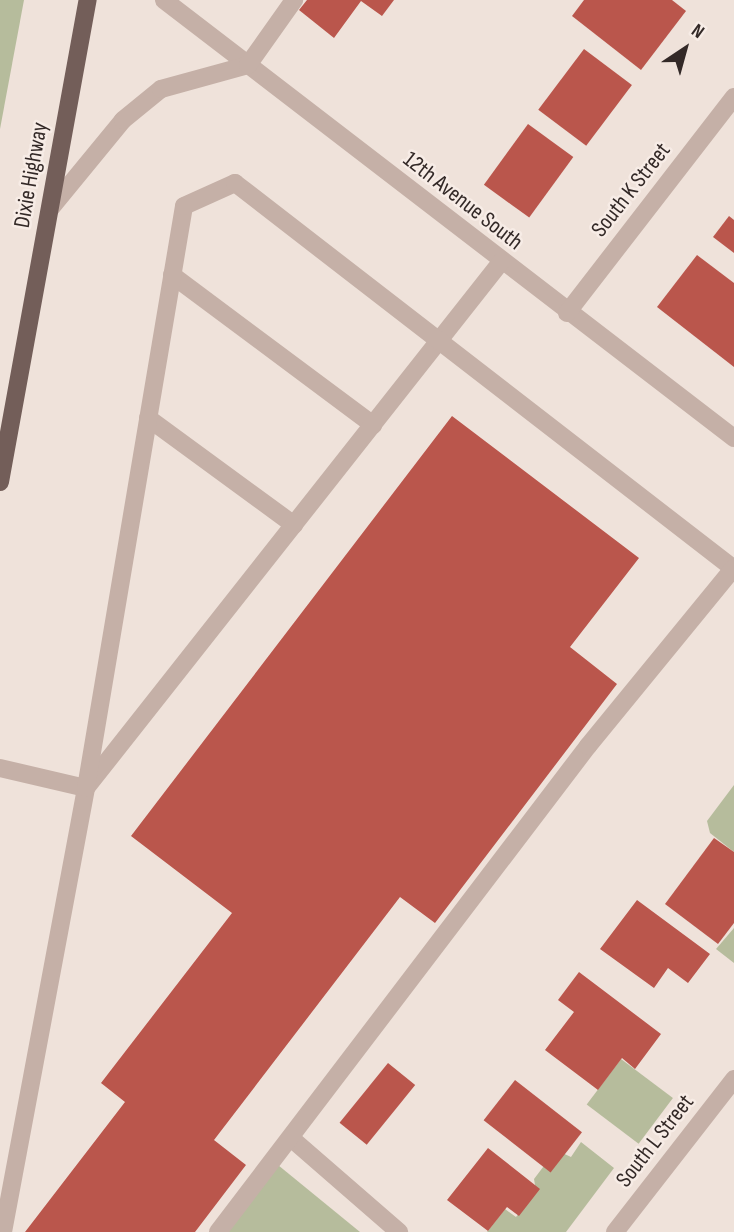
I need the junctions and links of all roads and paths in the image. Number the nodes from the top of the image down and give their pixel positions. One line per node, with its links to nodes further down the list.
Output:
1 (88, 0): 6 (main road, Dixie Highway)
2 (164, 0): 4 (street, 12th Avenue South)
3 (294, 0): 4 (street)
4 (248, 65): 6 (street); 7 (street, 12th Avenue South)
5 (734, 97): 9 (street, South K Street)
6 (50, 209): 14 (main road, Dixie Highway)
7 (502, 262): 9 (street, 12th Avenue South); 10 (street)
8 (172, 275): 10 (street); 11 (street); 12 (street)
9 (567, 313): 13 (street, 12th Avenue South)
10 (439, 341): 12 (street); 16 (street)
11 (148, 418): 15 (street); 18 (street)
12 (373, 425): 15 (street)
13 (734, 438)
14 (0, 482)
15 (294, 525): 18 (street)
16 (734, 569): 20 (street)
17 (0, 768): 18 (street)
18 (86, 788): 21 (street)
19 (734, 1079): 24 (street, South L Street)
20 (292, 1139): 22 (street); 23 (street)
21 (3, 1232)
22 (218, 1232)
23 (399, 1232)
24 (615, 1232)

